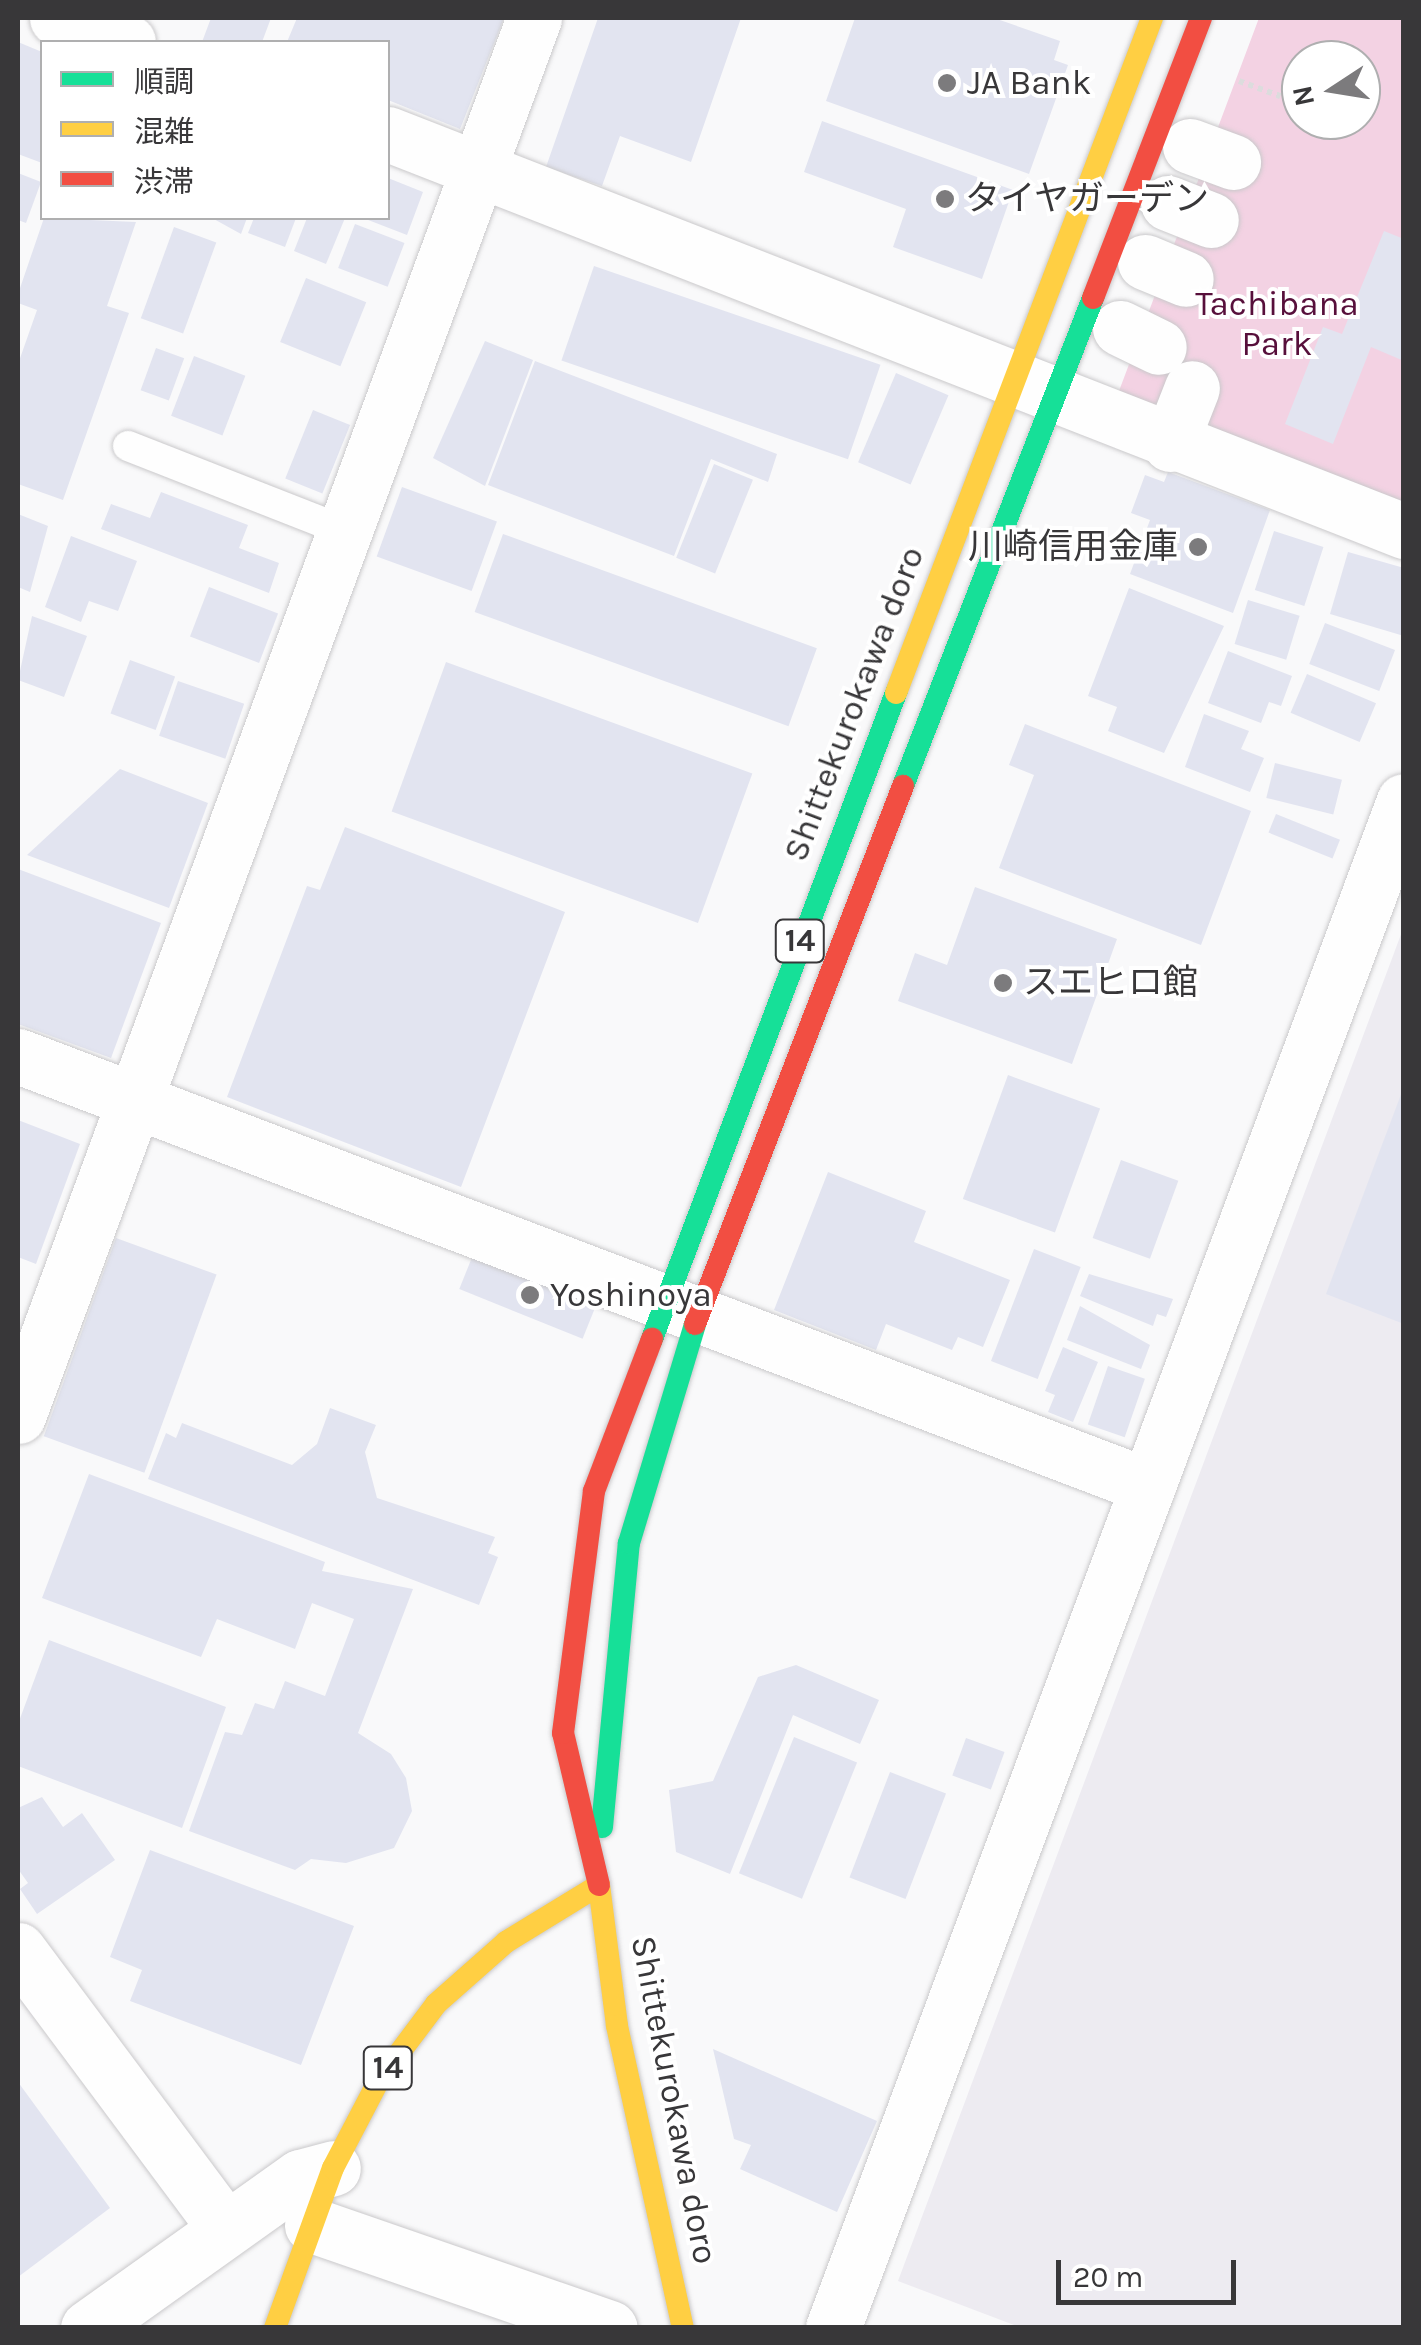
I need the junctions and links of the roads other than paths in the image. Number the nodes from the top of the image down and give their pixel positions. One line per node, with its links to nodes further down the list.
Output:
1 (57, 18): 5 (street)
2 (534, 18): 7 (street)
3 (1152, 18): 9 (main road, Shittekurokawa doro / 14)
4 (1201, 18): 9 (main road, Shittekurokawa doro / 14)
5 (122, 40)
6 (390, 135): 7 (street)
7 (478, 166): 9 (street); 12 (street)
8 (1157, 354): 10 (street)
9 (1036, 393): 10 (street); 17 (main road, Shittekurokawa doro / 14); 17 (main road, Shittekurokawa doro / 14)
10 (1170, 444): 13 (street)
11 (128, 446): 12 (lane)
12 (345, 531): 16 (street)
13 (1404, 531)
14 (1404, 801): 19 (street)
15 (18, 1056): 16 (street)
16 (138, 1101): 17 (street); 18 (street)
17 (679, 1310): 19 (street); 20 (main road, Shittekurokawa doro / 14); 20 (main road, Shittekurokawa doro / 14)
18 (18, 1416)
19 (1148, 1486): 29 (street)
20 (599, 1885): 22 (main road, 14); 28 (main road, Shittekurokawa doro)
21 (18, 1950): 24 (street)
22 (334, 2168): 23 (main road, 14); 24 (street)
23 (312, 2225): 26 (main road, 14); 27 (street)
24 (225, 2228): 25 (street)
25 (88, 2328)
26 (275, 2328)
27 (610, 2328)
28 (683, 2328)
29 (833, 2328)

